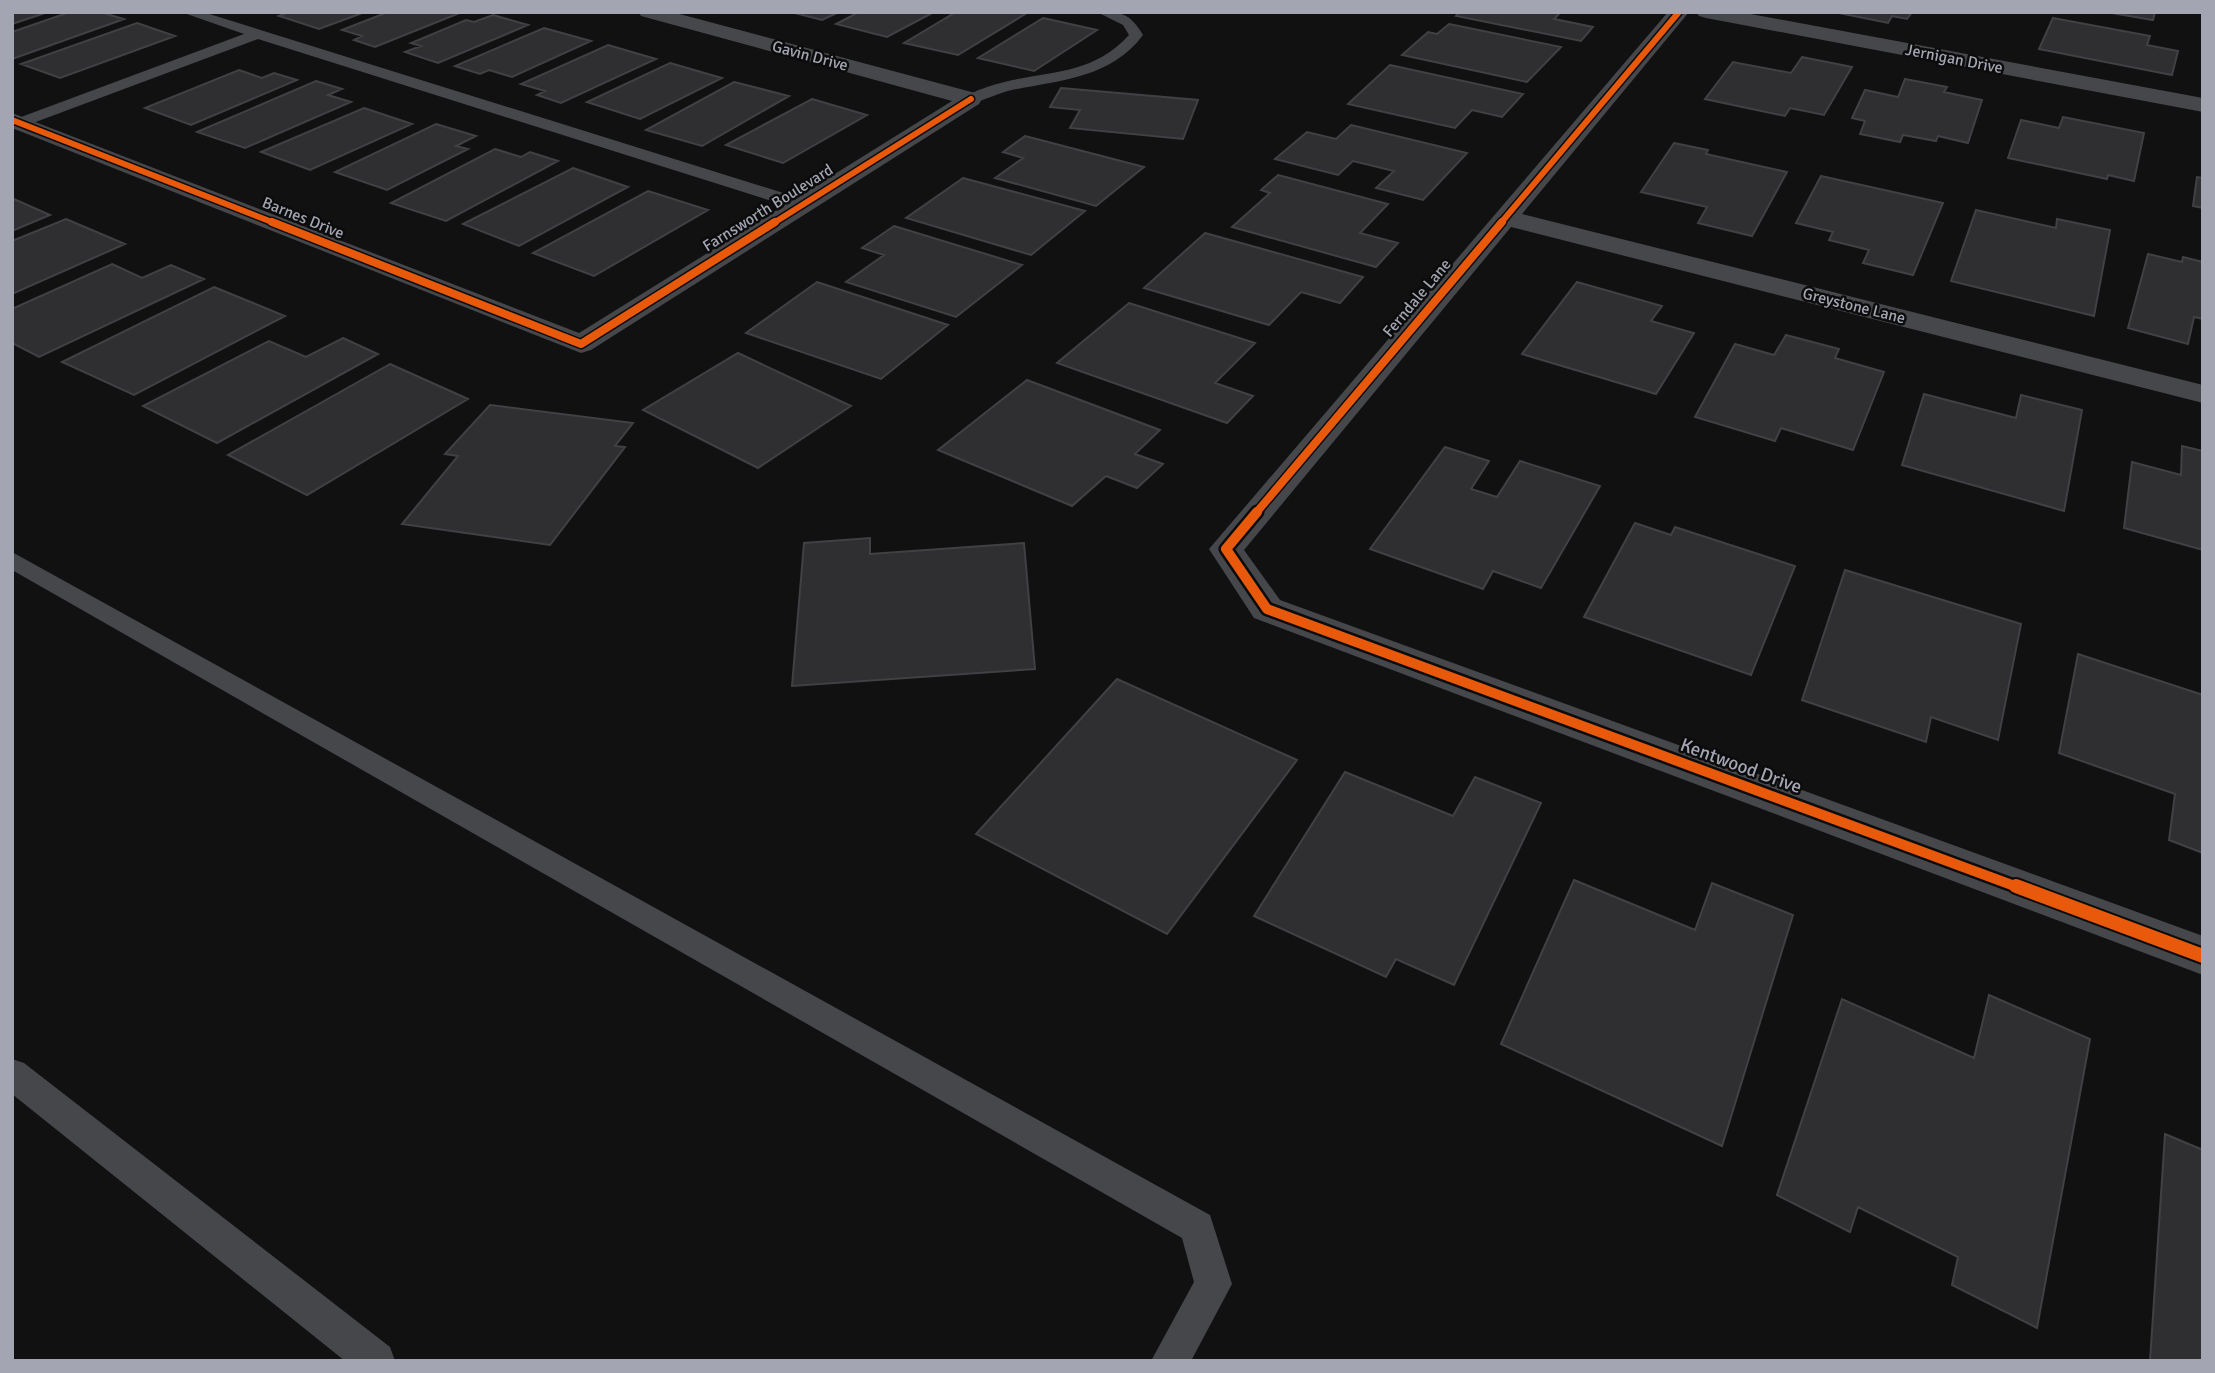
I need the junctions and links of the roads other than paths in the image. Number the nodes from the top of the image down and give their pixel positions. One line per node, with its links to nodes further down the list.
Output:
1 (188, 12): 6 (lane)
2 (648, 12): 7 (street, Gavin Drive)
3 (1104, 12): 7 (lane)
4 (1679, 12): 11 (street, Ferndale Lane)
5 (1706, 12): 8 (street, Jernigan Drive)
6 (258, 34): 9 (lane); 10 (lane)
7 (971, 99): 10 (street, Farnsworth Boulevard)
8 (2203, 105)
9 (16, 122): 12 (street, Barnes Drive)
10 (803, 205): 12 (street, Farnsworth Boulevard)
11 (1505, 218): 13 (street, Greystone Lane); 15 (street, Ferndale Lane)
12 (581, 344)
13 (2203, 394)
14 (12, 560): 19 (lane)
15 (1267, 609): 16 (street, Kentwood Drive)
16 (2203, 956)
17 (12, 1074): 18 (lane)
18 (376, 1361)
19 (1170, 1361)

